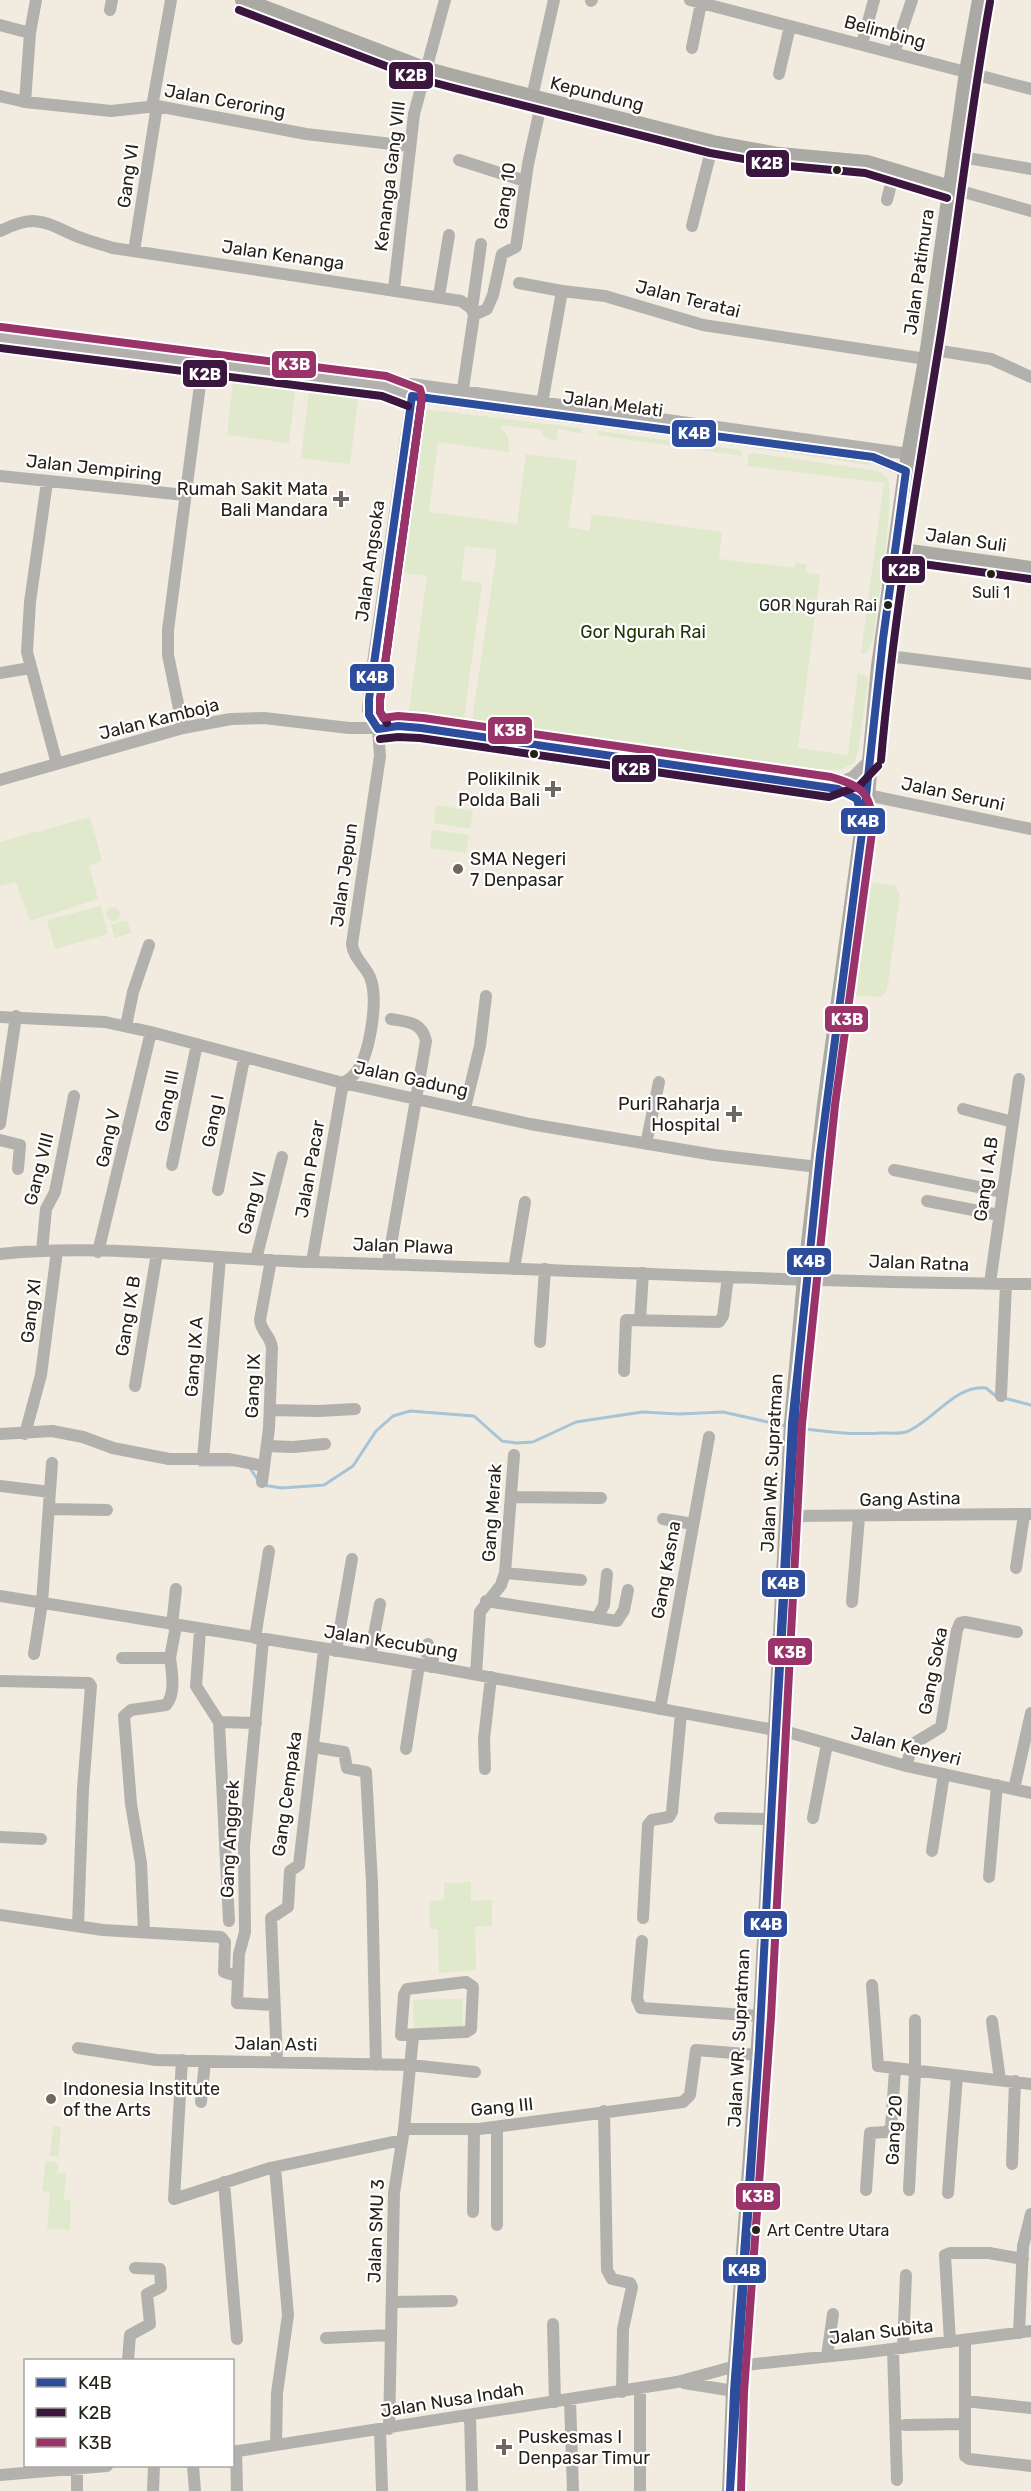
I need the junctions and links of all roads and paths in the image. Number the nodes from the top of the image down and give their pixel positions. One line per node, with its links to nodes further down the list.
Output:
1 (36, 0): 14 (street)
2 (171, 0): 25 (street, Gang VI)
3 (243, 0): 10 (main road, Kepundung)
4 (445, 0): 18 (street, Kenanga Gang VIII)
5 (554, 0): 23 (street, Gang 10)
6 (874, 0): 15 (street)
7 (912, 0): 17 (street)
8 (980, 0): 19 (main road, Jalan Patimura)
9 (696, 1): 11 (street, Belimbing); 16 (street)
10 (270, 5): 18 (main road, Kepundung)
11 (740, 6): 13 (street, Belimbing)
12 (0, 25): 14 (street)
13 (790, 26): 15 (street, Belimbing); 20 (street)
14 (30, 33): 24 (street)
15 (862, 44): 17 (street, Belimbing)
16 (692, 48)
17 (894, 53): 19 (street, Belimbing)
18 (424, 69): 23 (main road, Kepundung); 27 (street, Kenanga Gang VIII)
19 (967, 72): 21 (street, Belimbing); 28 (main road, Jalan Patimura)
20 (779, 74)
21 (1031, 89)
22 (0, 96): 24 (street, Jalan Ceroring)
23 (537, 99): 26 (main road, Kepundung); 32 (street, Gang 10)
24 (25, 102): 25 (street, Jalan Ceroring)
25 (154, 107): 27 (street, Jalan Ceroring); 40 (street, Gang VI)
26 (713, 143): 31 (main road, Kepundung); 36 (street)
27 (409, 146): 42 (street, Kenanga Gang VIII)
28 (956, 156): 30 (street); 33 (main road, Jalan Patimura)
29 (459, 159): 32 (street)
30 (1031, 169)
31 (894, 172): 33 (main road, Kepundung); 34 (street)
32 (525, 181): 45 (street, Gang 10)
33 (950, 188): 35 (street); 47 (main road, Jalan Patimura)
34 (886, 200)
35 (1031, 211)
36 (692, 226)
37 (0, 231): 40 (street, Jalan Kenanga)
38 (449, 235): 44 (street)
39 (482, 244): 45 (street)
40 (134, 251): 42 (street, Jalan Kenanga)
41 (519, 283): 43 (street, Jalan Teratai)
42 (394, 289): 44 (street, Jalan Kenanga)
43 (562, 291): 47 (street, Jalan Teratai); 53 (street)
44 (439, 296): 45 (street, Jalan Kenanga)
45 (473, 312): 52 (street)
46 (0, 337): 48 (street, Jalan Melati)
47 (927, 354): 49 (street, Jalan Teratai); 54 (main road, Jalan Patimura)
48 (203, 362): 50 (street, Jalan Melati); 57 (street)
49 (1031, 377)
50 (385, 386): 51 (street, Jalan Melati); 52 (street, Jalan Melati)
51 (412, 396): 52 (street, Jalan Melati); 65 (street, Jalan Angsoka)
52 (462, 397): 53 (street, Jalan Melati)
53 (542, 407): 54 (street, Jalan Melati)
54 (907, 462): 58 (main road, Jalan Patimura)
55 (0, 476): 56 (street, Jalan Jempiring)
56 (47, 482): 57 (street, Jalan Jempiring); 61 (street)
57 (185, 495): 64 (street)
58 (895, 550): 59 (main road, Jalan Suli); 60 (main road, Jalan WR. Supratman)
59 (1031, 568)
60 (881, 655): 63 (street); 66 (main road, Jalan WR. Supratman)
61 (30, 668): 62 (street); 67 (street)
62 (0, 673)
63 (1031, 674)
64 (183, 728): 65 (street, Jalan Kamboja); 67 (street, Jalan Kamboja)
65 (378, 729): 69 (street, Jalan Kamboja); 84 (street, Jalan Jepun)
66 (871, 759): 69 (street); 70 (main road, Jalan WR. Supratman)
67 (57, 764): 68 (street, Jalan Kamboja)
68 (0, 780)
69 (829, 787): 71 (street, Jalan Kamboja)
70 (867, 795): 71 (main road, Jalan WR. Supratman); 72 (street, Jalan Seruni)
71 (863, 824): 95 (main road, Jalan WR. Supratman)
72 (1031, 829)
73 (149, 945): 78 (street)
74 (486, 996): 87 (street)
75 (16, 1016): 76 (street, Jalan Gadung); 78 (street, Jalan Gadung); 90 (street)
76 (0, 1017)
77 (391, 1019): 86 (street)
78 (126, 1026): 79 (street, Jalan Gadung)
79 (151, 1032): 80 (street, Jalan Gadung); 105 (street, Gang V)
80 (197, 1044): 81 (street, Jalan Gadung); 94 (street, Gang III)
81 (244, 1059): 84 (street, Jalan Gadung); 98 (street, Gang I)
82 (1020, 1079): 89 (street, Gang I A,B)
83 (659, 1082): 92 (street)
84 (343, 1083): 86 (street, Jalan Gadung); 111 (street, Jalan Pacar)
85 (74, 1096): 103 (street, Gang VIII)
86 (417, 1097): 87 (street, Jalan Gadung); 112 (street)
87 (465, 1108): 92 (street, Jalan Gadung)
88 (963, 1108): 89 (street)
89 (1013, 1122): 99 (street, Gang I A,B)
90 (0, 1124)
91 (0, 1140): 96 (street)
92 (646, 1144): 95 (street, Jalan Gadung)
93 (282, 1157): 109 (street, Gang VI)
94 (172, 1165)
95 (818, 1167): 117 (main road, Jalan WR. Supratman)
96 (18, 1169)
97 (894, 1170): 99 (street)
98 (218, 1190)
99 (1003, 1192): 102 (street, Gang I A,B)
100 (927, 1201): 102 (street)
101 (525, 1202): 113 (street)
102 (999, 1215): 118 (street, Gang I A,B)
103 (42, 1251): 104 (street, Jalan Plawa); 107 (street, Jalan Plawa)
104 (57, 1251): 105 (street, Jalan Plawa); 129 (street, Gang XI)
105 (98, 1252): 106 (street, Jalan Plawa)
106 (157, 1253): 108 (street, Jalan Plawa); 124 (street, Gang IX B)
107 (0, 1254)
108 (220, 1257): 109 (street, Jalan Plawa); 134 (street, Gang IX A)
109 (256, 1258): 110 (street, Jalan Plawa)
110 (271, 1260): 111 (street, Jalan Plawa); 127 (street, Gang IX)
111 (312, 1262): 112 (street, Jalan Plawa)
112 (387, 1262): 113 (street, Jalan Plawa)
113 (514, 1269): 114 (street, Jalan Plawa)
114 (545, 1269): 115 (street, Jalan Plawa); 122 (street)
115 (643, 1273): 116 (street, Jalan Plawa); 121 (street)
116 (728, 1277): 117 (street, Jalan Plawa); 121 (street)
117 (805, 1278): 118 (street, Jalan Ratna); 145 (main road, Jalan WR. Supratman)
118 (990, 1283): 119 (street, Jalan Ratna)
119 (1006, 1284): 120 (street, Jalan Ratna); 125 (street)
120 (1031, 1284)
121 (640, 1320): 123 (street)
122 (540, 1342)
123 (624, 1371)
124 (135, 1386)
125 (1001, 1396)
126 (355, 1408): 127 (street)
127 (270, 1410): 132 (street, Gang IX)
128 (0, 1434): 129 (street)
129 (25, 1434): 134 (street)
130 (709, 1437): 148 (street, Gang Kasna)
131 (325, 1444): 132 (street)
132 (267, 1446): 136 (street, Gang IX)
133 (514, 1455): 140 (street, Gang Merak)
134 (203, 1460): 136 (street)
135 (52, 1464): 139 (street)
136 (264, 1466): 137 (street, Gang IX)
137 (262, 1482)
138 (0, 1486): 139 (street)
139 (50, 1492): 142 (street)
140 (511, 1497): 141 (street); 152 (street, Gang Merak)
141 (601, 1498)
142 (49, 1509): 143 (street); 160 (street)
143 (106, 1510)
144 (1028, 1515): 146 (street, Gang Astina); 151 (street)
145 (789, 1516): 146 (street, Gang Astina); 182 (main road, Jalan WR. Supratman)
146 (859, 1517): 159 (street)
147 (663, 1520): 148 (street)
148 (693, 1524): 177 (street, Gang Kasna)
149 (269, 1551): 166 (street, Gang Anggrek)
150 (352, 1559): 168 (street, Gang Cempaka)
151 (1016, 1569)
152 (505, 1573): 154 (street); 158 (street, Gang Merak)
153 (607, 1574): 162 (street)
154 (581, 1580)
155 (176, 1589): 163 (street)
156 (628, 1590): 162 (street)
157 (0, 1596): 160 (street, Jalan Kecubung)
158 (486, 1601): 162 (street); 174 (street, Gang Merak)
159 (852, 1602)
160 (42, 1603): 163 (street, Jalan Kecubung); 169 (street)
161 (380, 1604): 170 (street)
162 (597, 1617)
163 (174, 1625): 164 (street, Jalan Kecubung); 172 (street)
164 (200, 1631): 166 (street, Jalan Kecubung); 180 (street)
165 (1017, 1632): 186 (street, Gang Soka)
166 (259, 1639): 168 (street, Jalan Kecubung); 181 (street, Gang Anggrek)
167 (428, 1644): 173 (street)
168 (330, 1650): 170 (street, Jalan Kecubung); 184 (street, Gang Cempaka)
169 (34, 1654)
170 (370, 1656): 173 (street, Jalan Kecubung)
171 (122, 1658): 172 (street)
172 (170, 1658): 203 (street)
173 (425, 1666): 174 (street, Jalan Kecubung); 185 (street)
174 (476, 1674): 175 (street, Jalan Kecubung)
175 (491, 1677): 177 (street, Jalan Kecubung); 187 (street)
176 (0, 1681): 202 (street)
177 (660, 1709): 178 (street, Jalan Kecubung)
178 (681, 1713): 182 (street, Jalan Kecubung); 200 (street)
179 (1031, 1713): 190 (street)
180 (219, 1722): 181 (street); 201 (street)
181 (256, 1723): 205 (street, Gang Anggrek)
182 (774, 1731): 183 (street, Jalan Kenyeri); 194 (main road, Jalan WR. Supratman)
183 (827, 1744): 186 (street, Jalan Kenyeri); 193 (street)
184 (314, 1747): 207 (street, Gang Cempaka); 217 (street)
185 (406, 1749)
186 (906, 1766): 188 (street, Jalan Kenyeri)
187 (485, 1769)
188 (944, 1774): 189 (street, Jalan Kenyeri); 197 (street)
189 (997, 1785): 190 (street, Jalan Kenyeri); 198 (street)
190 (1014, 1790): 191 (street, Jalan Kenyeri)
191 (1031, 1793)
192 (720, 1818): 194 (street)
193 (813, 1818)
194 (771, 1819): 208 (main road, Jalan WR. Supratman)
195 (0, 1837): 196 (street)
196 (41, 1839)
197 (932, 1851)
198 (988, 1877)
199 (0, 1915): 202 (street)
200 (643, 1918)
201 (229, 1921)
202 (78, 1926): 203 (street)
203 (144, 1932): 205 (street)
204 (642, 1941): 208 (street)
205 (237, 1976): 207 (street, Gang Anggrek)
206 (872, 1985): 219 (street)
207 (274, 2004): 216 (street)
208 (761, 2016): 213 (main road, Jalan WR. Supratman)
209 (915, 2020): 221 (street, Gang 20)
210 (992, 2021): 223 (street)
211 (413, 2036): 211 (street); 218 (street, Jalan SMU 3)
212 (78, 2048): 214 (street, Jalan Asti)
213 (758, 2055): 227 (street, Gang III); 256 (main road, Jalan WR. Supratman)
214 (182, 2060): 215 (street, Jalan Asti); 233 (street, Gang III)
215 (205, 2061): 216 (street, Jalan Asti); 226 (street)
216 (277, 2061): 217 (street, Jalan Asti)
217 (376, 2065): 218 (street, Jalan Asti)
218 (411, 2065): 220 (street, Jalan Asti); 230 (street, Jalan SMU 3)
219 (895, 2070): 221 (street); 234 (street)
220 (475, 2072)
221 (915, 2072): 222 (street); 235 (street, Gang 20)
222 (957, 2076): 223 (street); 236 (street)
223 (1000, 2080): 224 (street)
224 (1015, 2081): 225 (street); 231 (street)
225 (1031, 2084)
226 (201, 2102)
227 (603, 2111): 228 (street, Gang III); 260 (street)
228 (497, 2127): 229 (street, Gang III); 239 (street)
229 (474, 2129): 230 (street, Gang III); 237 (street)
230 (403, 2135): 232 (street, Gang III); 244 (street, Jalan SMU 3)
231 (1012, 2164)
232 (275, 2167): 233 (street, Gang III); 269 (street)
233 (224, 2182): 250 (street)
234 (866, 2190)
235 (909, 2190)
236 (948, 2193)
237 (473, 2212)
238 (1031, 2214): 240 (street)
239 (497, 2225)
240 (1023, 2259): 247 (street); 252 (street)
241 (135, 2268): 255 (street)
242 (906, 2275): 253 (street)
243 (453, 2301): 244 (street)
244 (392, 2302): 248 (street, Jalan SMU 3)
245 (833, 2314): 254 (street)
246 (553, 2324): 263 (street)
247 (1025, 2332): 251 (street, Jalan Subita)
248 (391, 2335): 249 (street); 268 (street, Jalan SMU 3)
249 (326, 2338)
250 (237, 2339)
251 (966, 2340): 252 (street, Jalan Subita); 262 (street)
252 (950, 2342): 253 (street, Jalan Subita)
253 (898, 2348): 254 (street, Jalan Subita); 276 (street)
254 (827, 2356): 256 (street, Jalan Subita)
255 (128, 2359)
256 (736, 2366): 257 (street, Jalan Nusa Indah); 259 (main road, Jalan WR. Supratman)
257 (677, 2382): 258 (street, Jalan Nusa Indah); 259 (street, Jalan Nusa Indah)
258 (640, 2388): 260 (street, Jalan Nusa Indah); 284 (street)
259 (734, 2391): 285 (main road, Jalan WR. Supratman)
260 (622, 2392): 261 (street, Jalan Nusa Indah)
261 (570, 2400): 263 (street, Jalan Nusa Indah); 283 (street)
262 (965, 2401): 264 (street); 266 (street)
263 (555, 2402): 265 (street, Jalan Nusa Indah)
264 (1031, 2408)
265 (471, 2416): 268 (street, Jalan Nusa Indah); 282 (street)
266 (965, 2424): 267 (street); 271 (street)
267 (905, 2425)
268 (385, 2429): 269 (street, Jalan Nusa Indah); 281 (street, Jalan SMU 3)
269 (276, 2445): 270 (street, Jalan Nusa Indah)
270 (234, 2451): 280 (street)
271 (1031, 2466)
272 (80, 2467): 275 (street); 277 (street)
273 (154, 2467): 278 (street)
274 (193, 2467): 279 (street)
275 (0, 2475)
276 (897, 2480)
277 (77, 2491)
278 (153, 2491)
279 (195, 2491)
280 (237, 2491)
281 (382, 2491)
282 (472, 2491)
283 (573, 2491)
284 (640, 2491)
285 (729, 2491)

